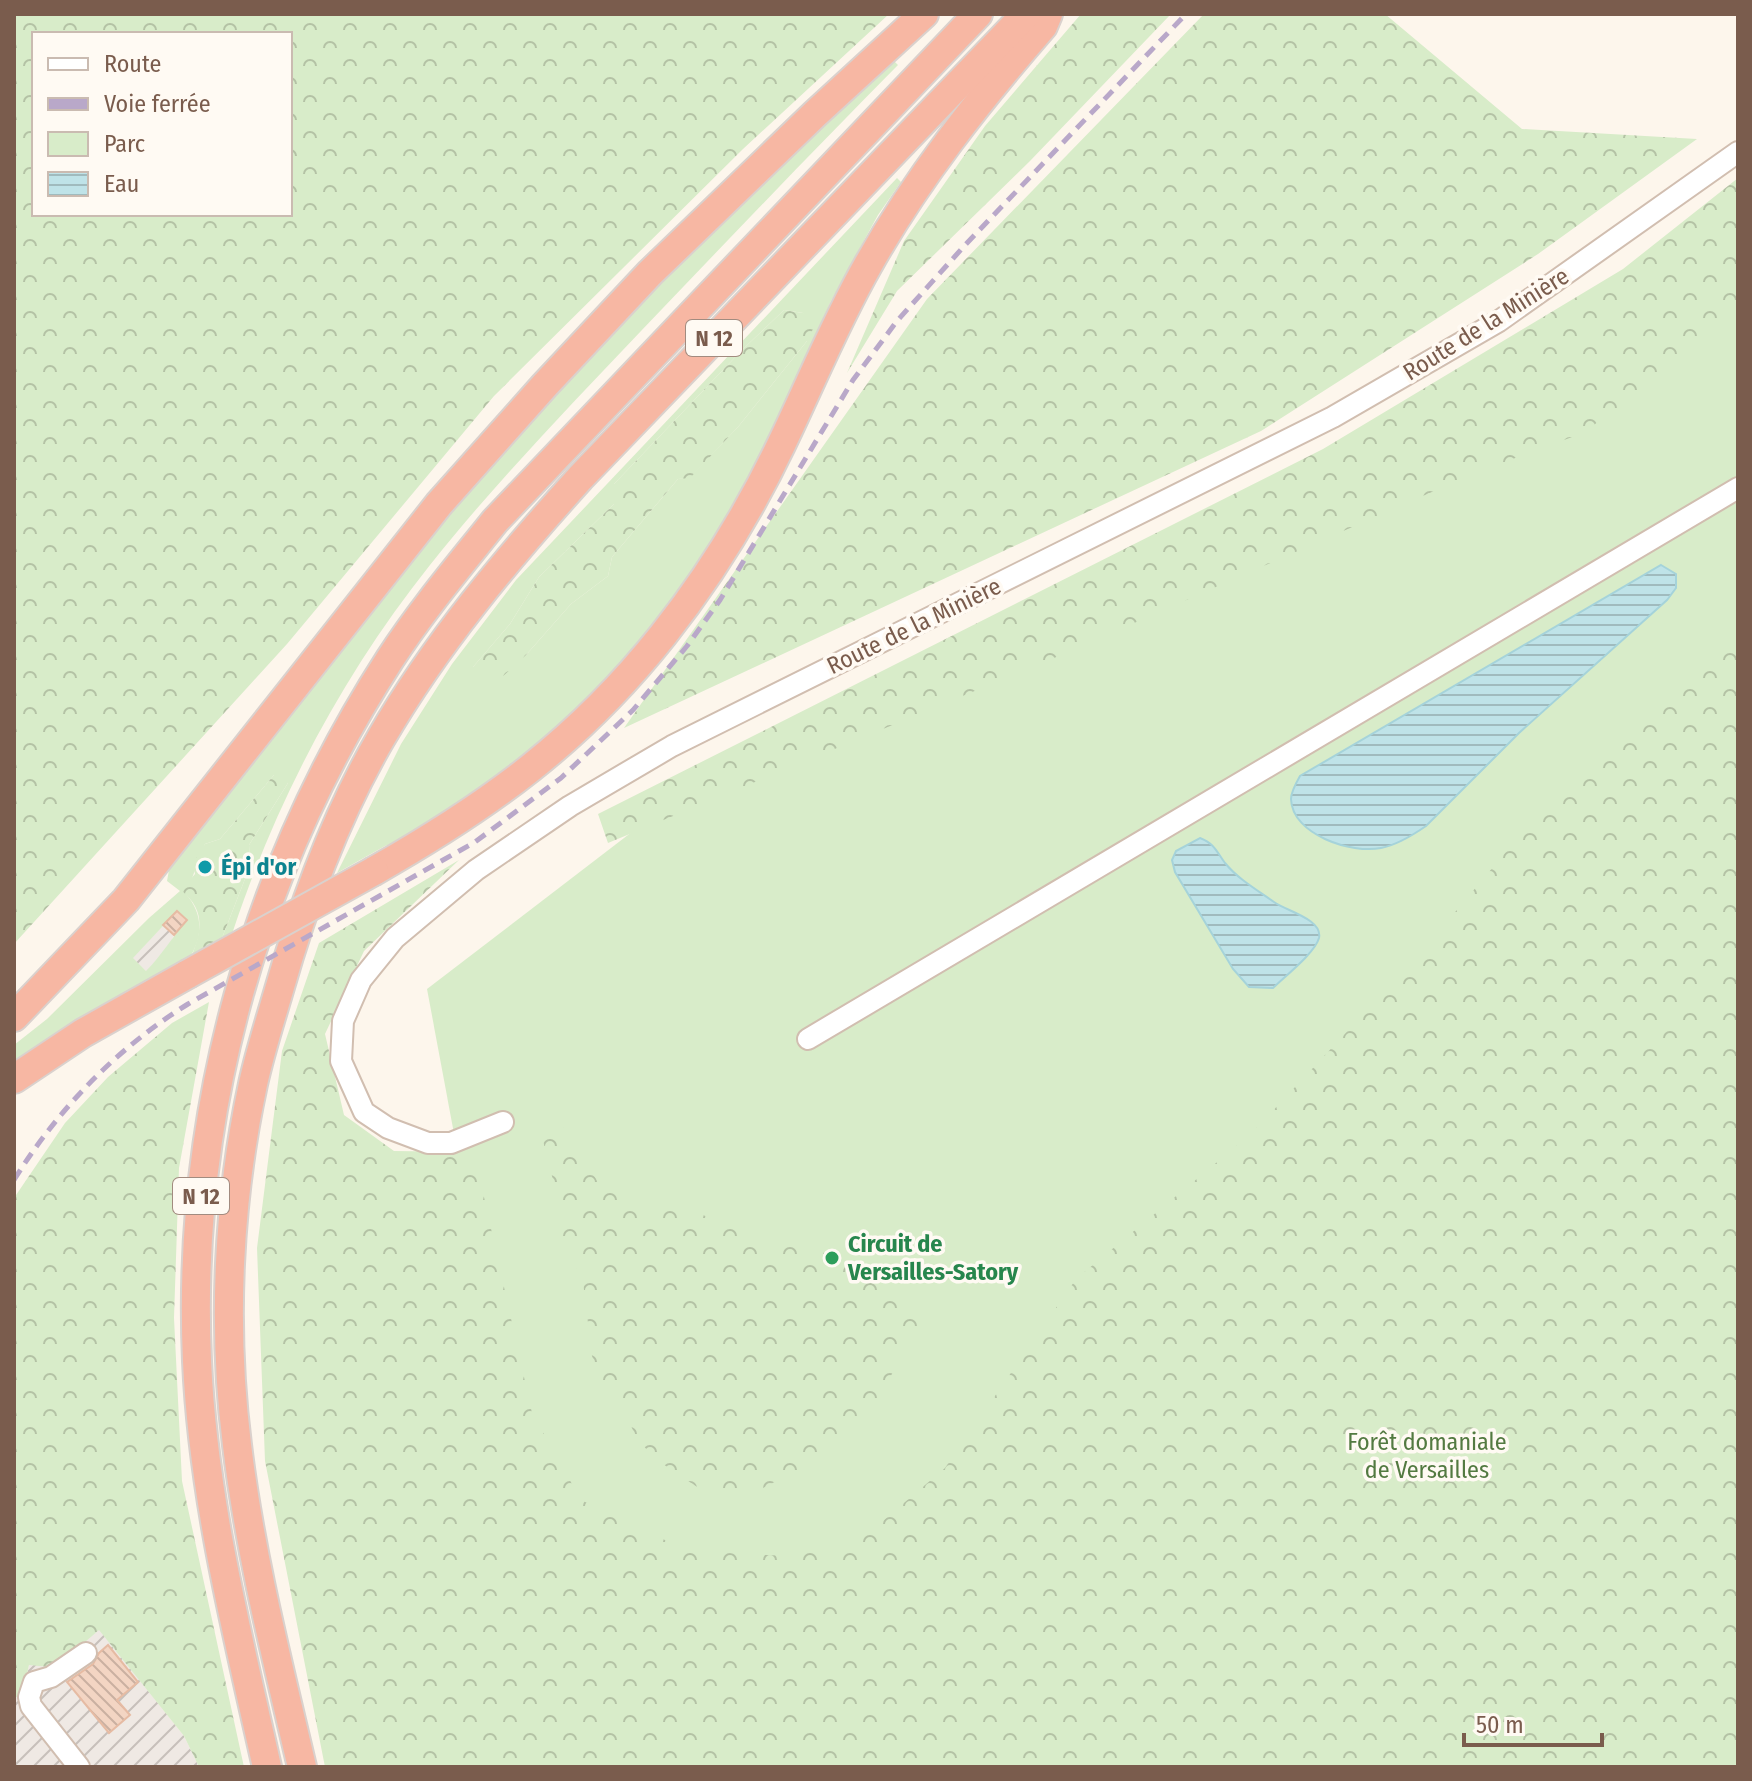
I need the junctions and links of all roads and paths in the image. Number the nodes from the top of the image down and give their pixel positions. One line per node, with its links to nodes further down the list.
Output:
1 (924, 14): 7 (highway)
2 (978, 14): 13 (highway, N 12)
3 (1026, 14): 14 (highway, N 12)
4 (1048, 14): 9 (highway, bridge)
5 (1738, 152): 10 (street, Route de la Minière)
6 (1738, 488): 8 (street)
7 (14, 1017)
8 (808, 1039)
9 (14, 1079)
10 (503, 1122)
11 (86, 1653): 12 (street)
12 (79, 1767)
13 (267, 1767)
14 (302, 1767)

